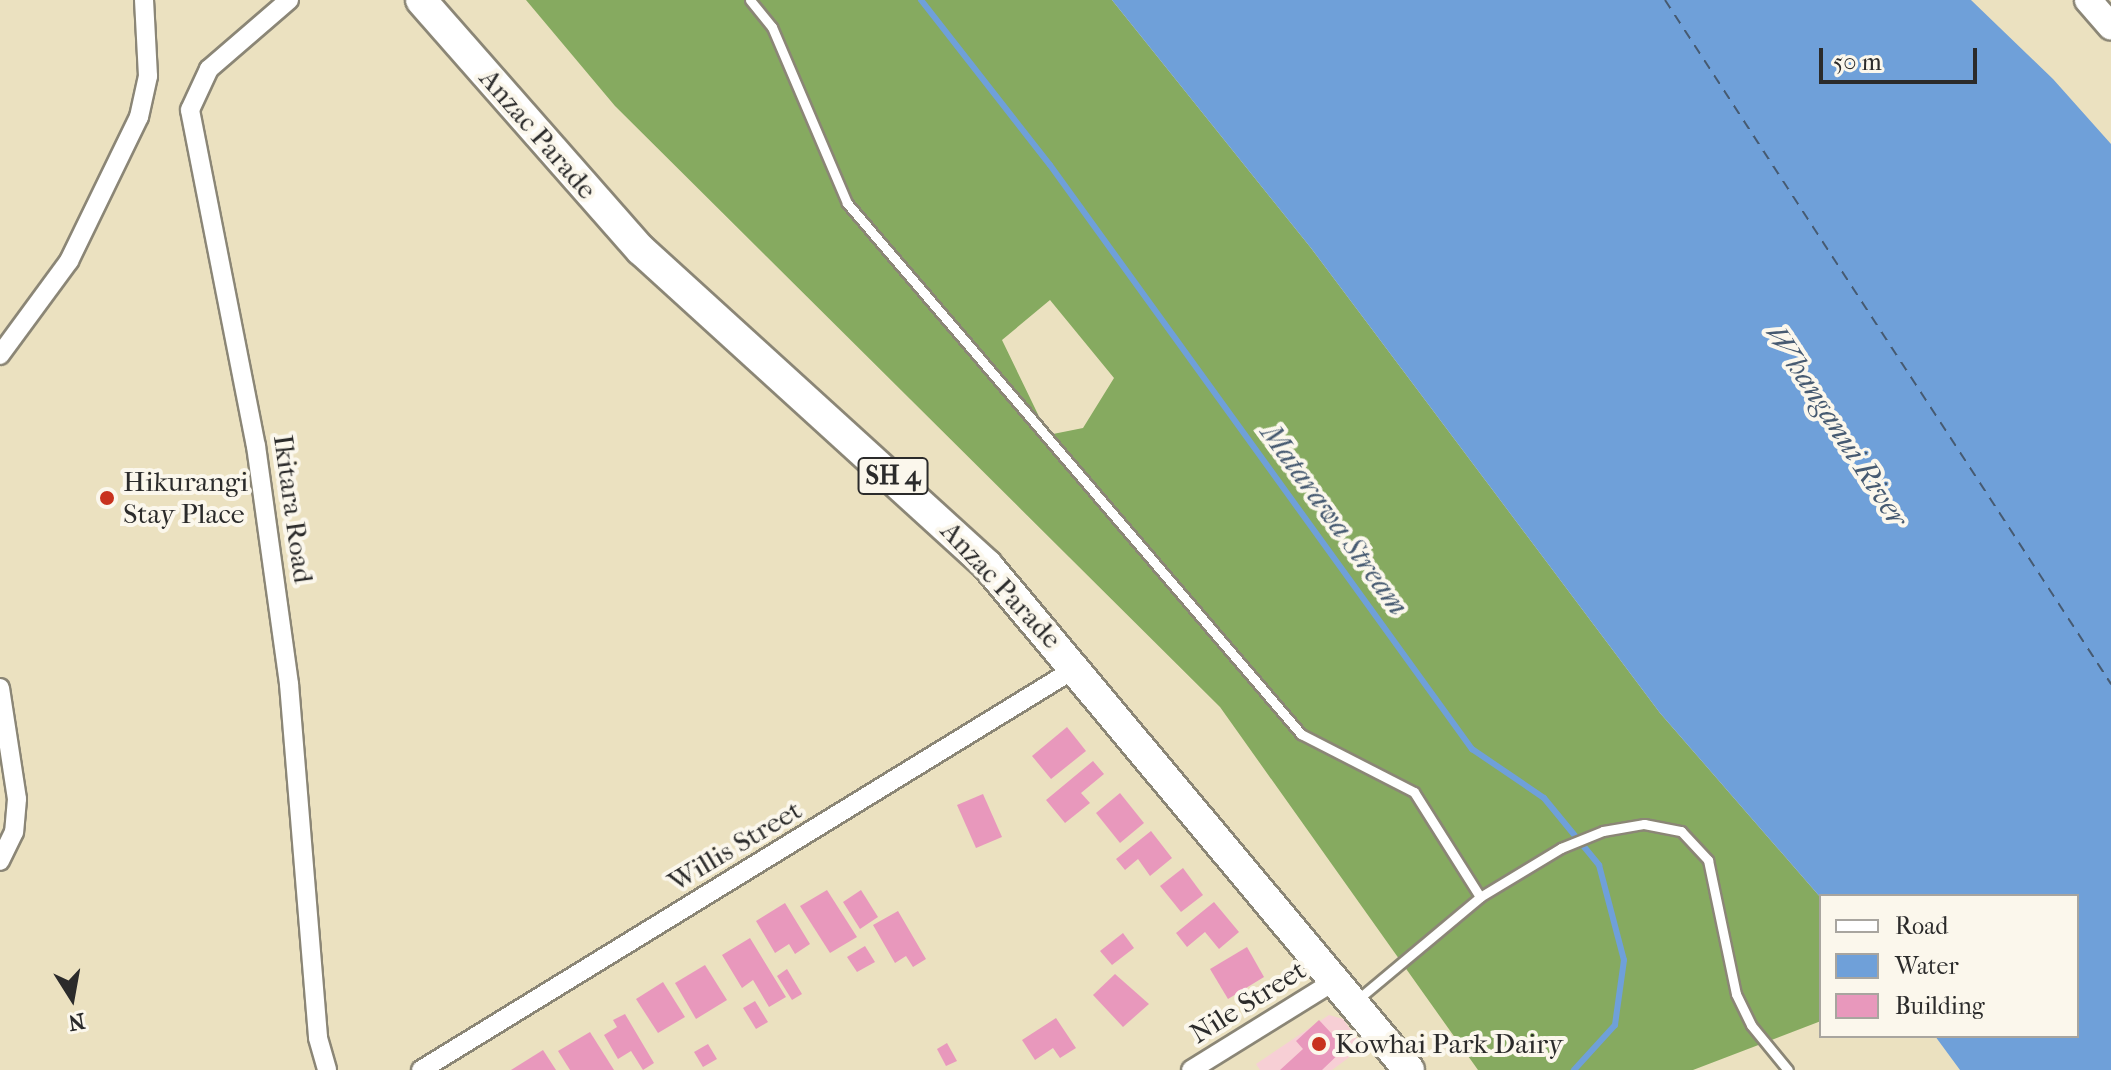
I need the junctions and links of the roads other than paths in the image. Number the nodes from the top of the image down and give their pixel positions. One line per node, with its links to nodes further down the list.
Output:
1 (144, 0): 7 (street)
2 (289, 0): 13 (street, Ikitara Road)
3 (421, 0): 8 (main road, Anzac Parade / SH 4)
4 (750, 0): 11 (lane)
5 (2088, 0): 6 (main road)
6 (2111, 26)
7 (0, 355)
8 (1076, 668): 12 (main road, Anzac Parade / SH 4); 14 (street, Willis Street)
9 (0, 688): 10 (street)
10 (0, 861)
11 (1480, 897): 12 (lane); 17 (lane)
12 (1343, 993): 15 (street, Nile Street); 16 (main road, Anzac Parade / SH 4)
13 (327, 1070)
14 (421, 1070)
15 (1191, 1070)
16 (1409, 1070)
17 (1788, 1070)

